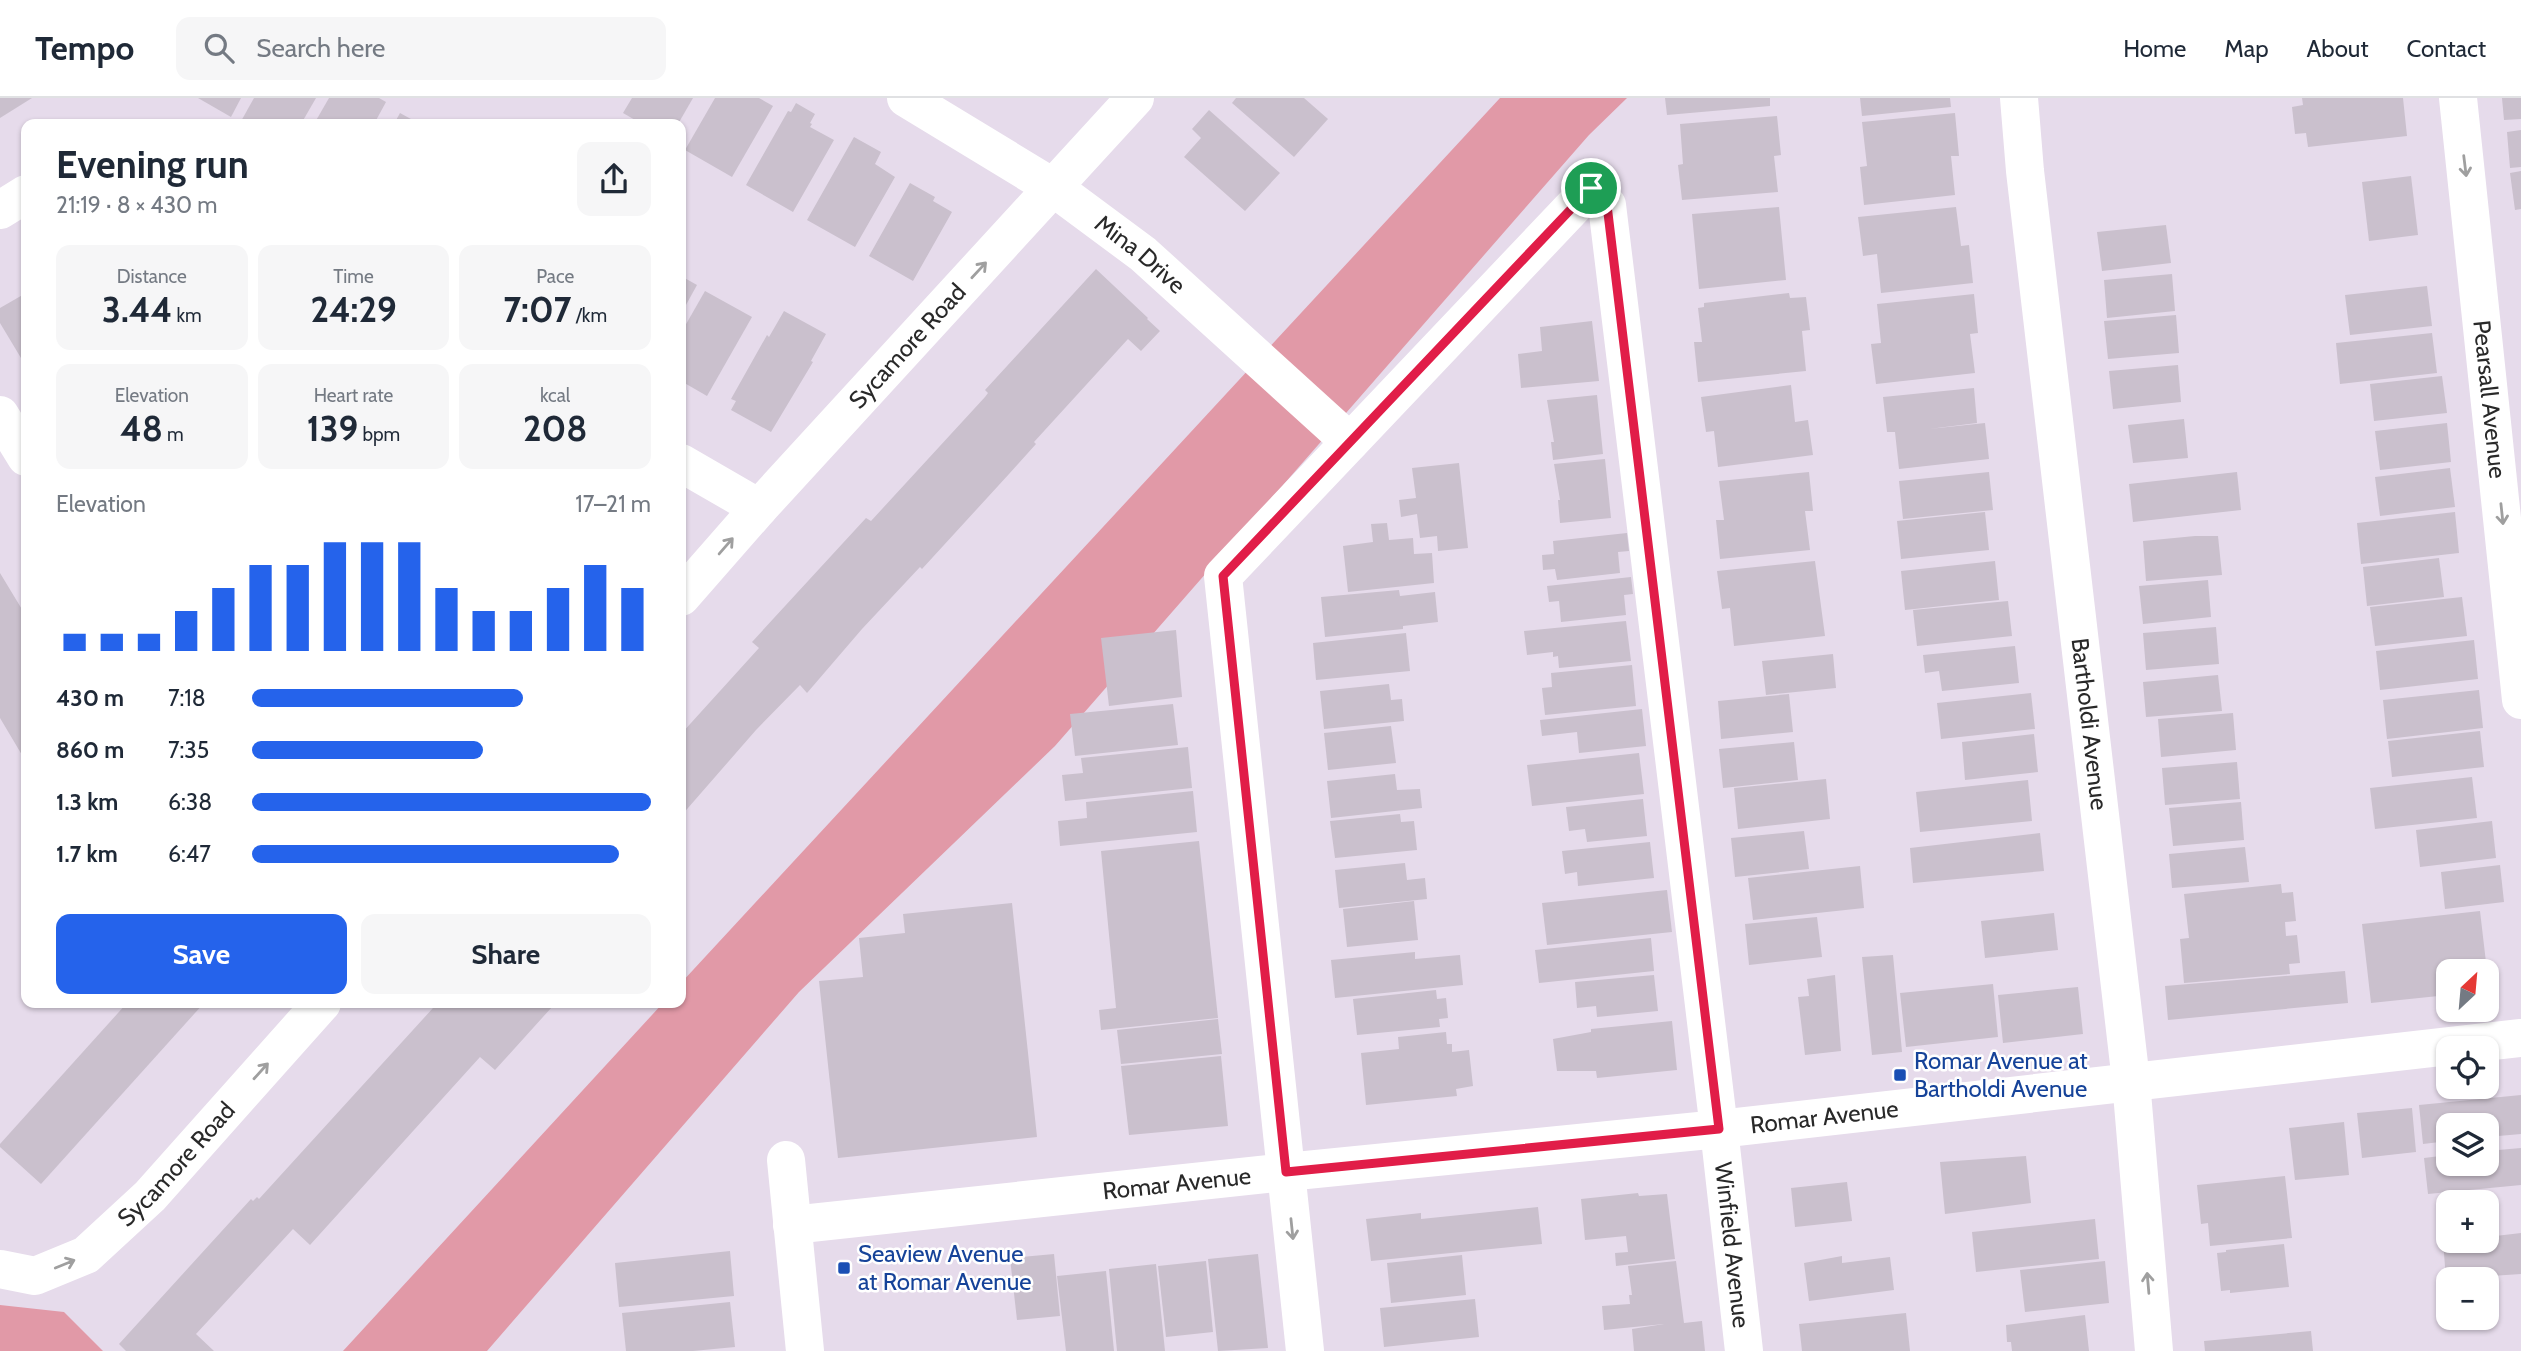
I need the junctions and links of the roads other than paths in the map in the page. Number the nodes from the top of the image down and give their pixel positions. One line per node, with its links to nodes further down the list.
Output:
1 (906, 98): 5 (street, Mina Drive)
2 (1135, 98): 5 (street, Sycamore Road)
3 (2019, 98): 17 (street, Bartholdi Avenue)
4 (2458, 98): 14 (street, Pearsall Avenue, one-way to 14)
5 (1055, 188): 9 (street, Mina Drive); 12 (street, Sycamore Road, one-way to 5)
6 (21, 197): 7 (street)
7 (0, 210)
8 (0, 415): 10 (street)
9 (1350, 442): 18 (street, Winfield Avenue); 20 (street)
10 (21, 449)
11 (686, 466): 12 (street)
12 (759, 508): 13 (street, Sycamore Road, one-way to 12)
13 (686, 591)
14 (2521, 701)
15 (318, 1008): 22 (street, Sycamore Road, one-way to 15)
16 (2521, 1038): 17 (street, Romar Avenue)
17 (2131, 1081): 18 (street, Romar Avenue); 26 (street, Bartholdi Avenue, one-way to 17)
18 (1719, 1129): 20 (street, Romar Avenue); 25 (street, Winfield Avenue)
19 (786, 1160): 21 (street)
20 (1286, 1172): 21 (street, Romar Avenue); 24 (street, one-way to 24)
21 (792, 1226): 23 (street)
22 (0, 1269)
23 (805, 1351)
24 (1305, 1351)
25 (1744, 1351)
26 (2154, 1351)

